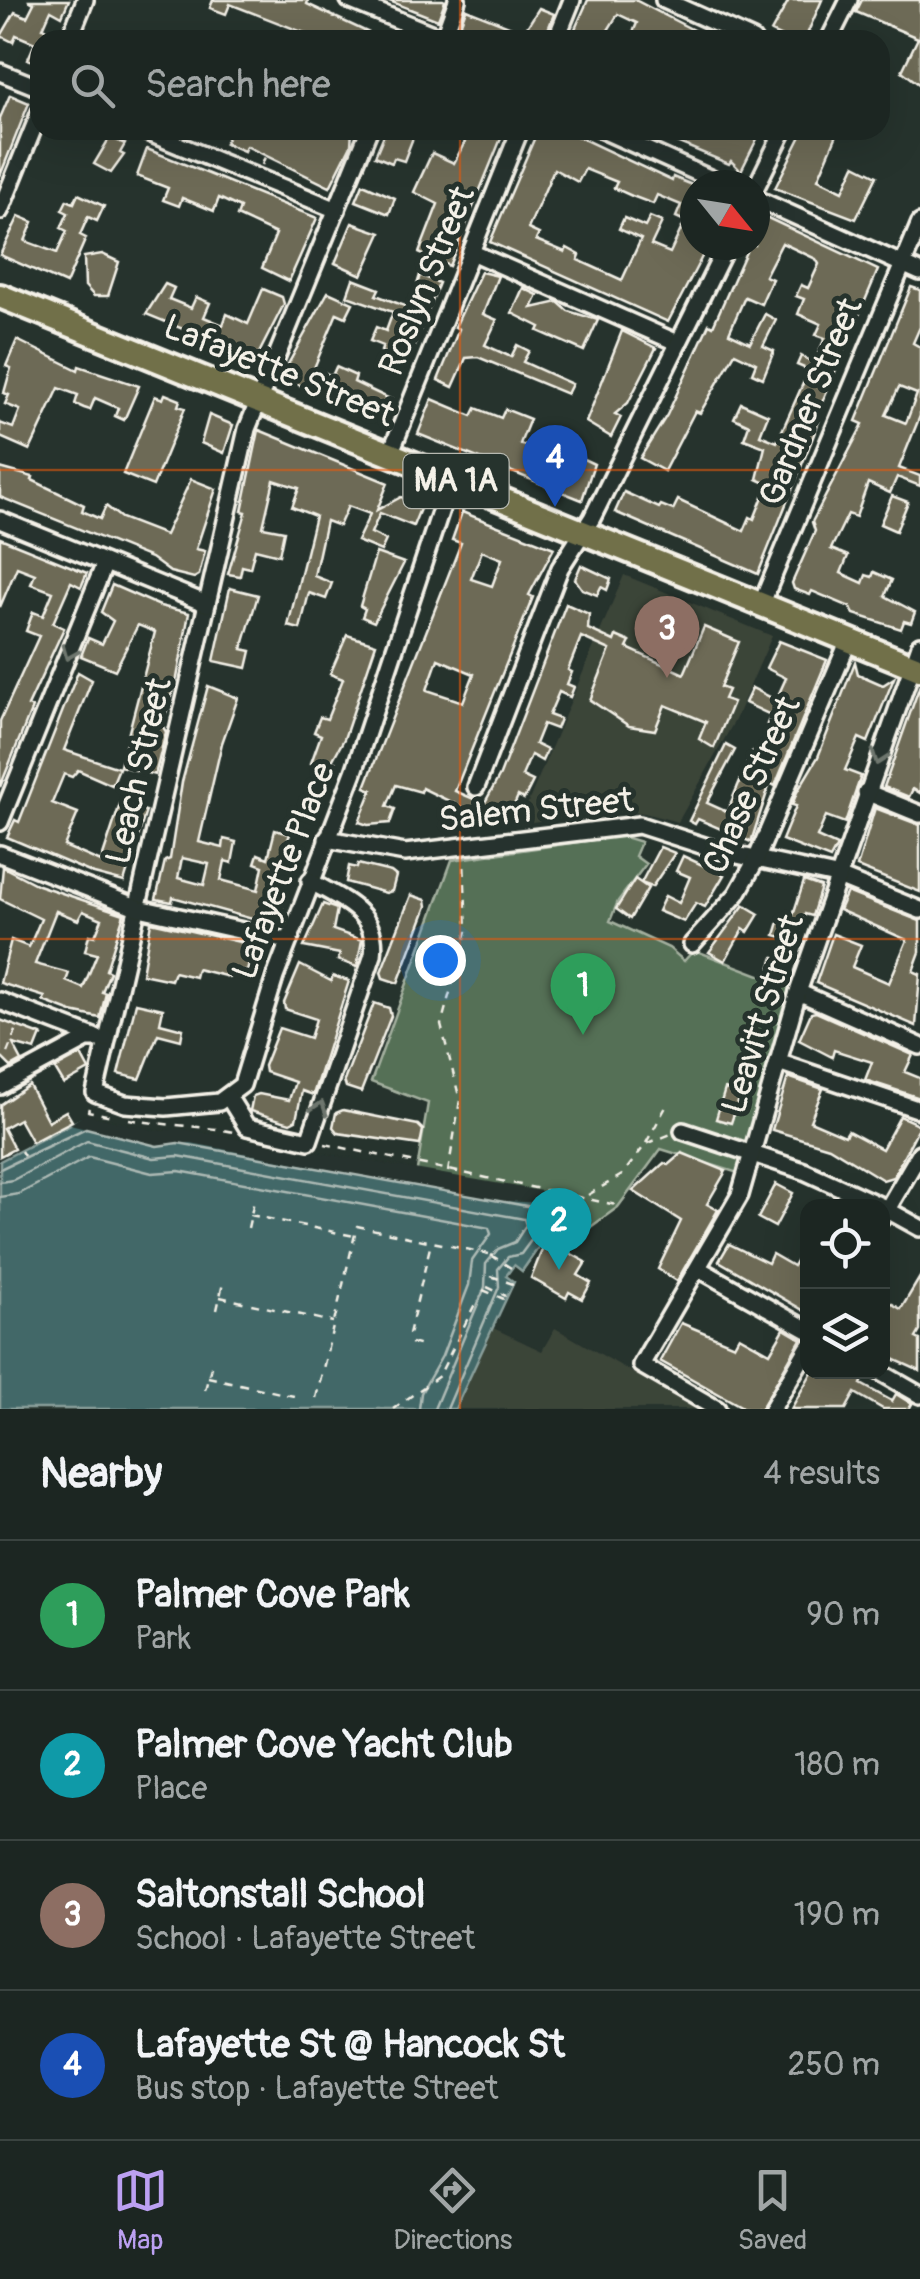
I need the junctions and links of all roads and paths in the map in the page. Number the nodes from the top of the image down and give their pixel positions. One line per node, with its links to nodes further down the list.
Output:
1 (85, 0): 7 (street)
2 (349, 0): 8 (street)
3 (457, 0): 9 (street)
4 (572, 0): 10 (street)
5 (664, 0): 11 (street)
6 (849, 0): 12 (street)
7 (73, 30)
8 (404, 30)
9 (448, 30)
10 (560, 30)
11 (731, 30)
12 (834, 30)
13 (0, 72): 14 (street)
14 (30, 84)
15 (30, 137): 27 (street)
16 (166, 140): 26 (street)
17 (366, 140): 26 (street, Leach Street)
18 (516, 140): 29 (street, Roslyn Street)
19 (624, 140): 23 (street)
20 (779, 140): 24 (street)
21 (266, 154): 22 (path)
22 (261, 166)
23 (691, 170)
24 (764, 170)
25 (770, 205): 31 (street)
26 (336, 210): 35 (street, Leach Street)
27 (0, 211)
28 (920, 224): 31 (street, Gardner Street)
29 (471, 252): 34 (street); 36 (street, Roslyn Street)
30 (720, 260): 34 (street)
31 (900, 263): 32 (street); 42 (street, Gardner Street)
32 (920, 272)
33 (0, 296): 35 (highway, Lafayette Street / MA 1A)
34 (678, 343): 39 (street)
35 (259, 401): 36 (highway, Lafayette Street / MA 1A); 41 (street, Leach Street)
36 (390, 454): 37 (highway, Lafayette Street / MA 1A)
37 (452, 479): 39 (highway, Lafayette Street / MA 1A); 49 (street, Lafayette Place)
38 (0, 520): 40 (street)
39 (581, 532): 42 (highway, Lafayette Street / MA 1A); 45 (street)
40 (105, 563): 41 (street); 48 (street, one-way to 48)
41 (207, 604): 55 (street, Leach Street)
42 (761, 605): 43 (highway, Lafayette Street / MA 1A)
43 (848, 640): 44 (highway, Lafayette Street / MA 1A); 52 (street, Chase Street)
44 (917, 660): 46 (street, Leavitt Street, one-way to 46)
45 (476, 786)
46 (866, 792): 47 (street); 53 (street, Leavitt Street)
47 (920, 814)
48 (0, 822)
49 (327, 840): 52 (street, Salem Street); 54 (street, Lafayette Place)
50 (0, 854): 55 (street)
51 (464, 859): 81 (path)
52 (756, 860): 53 (street, Salem Street); 58 (street, Chase Street)
53 (836, 876): 56 (street, Salem Street); 59 (street, Leavitt Street)
54 (310, 881): 57 (street, Lafayette Place); 75 (street, one-way to 54)
55 (138, 908): 57 (street); 64 (street, Leach Street)
56 (920, 910)
57 (288, 941): 71 (street, Lafayette Place)
58 (692, 944)
59 (798, 992): 66 (street); 69 (street, Leavitt Street)
60 (0, 1001): 64 (street)
61 (21, 1020): 65 (path)
62 (46, 1029): 63 (path)
63 (41, 1036)
64 (102, 1038): 70 (street); 71 (street)
65 (10, 1046): 67 (path); 68 (path)
66 (920, 1046)
67 (18, 1049)
68 (8, 1053)
69 (778, 1062): 73 (street); 79 (street, Leavitt Street)
70 (0, 1086)
71 (229, 1098): 75 (street)
72 (667, 1105): 76 (path)
73 (920, 1110)
74 (682, 1131): 76 (path); 79 (street)
75 (317, 1142): 81 (path)
76 (646, 1144): 82 (path)
77 (20, 1150): 80 (path)
78 (920, 1153): 84 (street)
79 (752, 1154): 83 (street); 94 (street, Leavitt Street)
80 (24, 1156)
81 (448, 1172): 82 (path)
82 (586, 1196): 86 (path)
83 (862, 1199)
84 (890, 1199)
85 (254, 1201): 88 (path)
86 (616, 1205)
87 (890, 1213): 90 (street)
88 (250, 1216): 89 (path); 91 (path)
89 (248, 1228)
90 (920, 1228)
91 (355, 1236): 92 (path); 103 (path)
92 (432, 1242): 93 (path); 105 (path)
93 (511, 1268)
94 (699, 1269): 104 (street); 117 (street, Leavitt Street)
95 (491, 1276): 97 (path)
96 (223, 1283): 99 (path)
97 (513, 1284)
98 (485, 1289): 100 (path)
99 (220, 1297): 102 (path); 103 (path)
100 (506, 1297)
101 (476, 1302): 116 (path)
102 (217, 1310)
103 (334, 1322): 115 (path)
104 (800, 1326)
105 (409, 1334)
106 (411, 1343): 107 (path)
107 (422, 1346)
108 (212, 1362): 110 (path)
109 (800, 1362): 118 (street)
110 (208, 1377): 112 (path); 114 (path)
111 (890, 1378): 113 (street)
112 (205, 1390)
113 (920, 1394)
114 (298, 1397)
115 (316, 1398)
116 (394, 1409)
117 (717, 1409)
118 (772, 1409)

